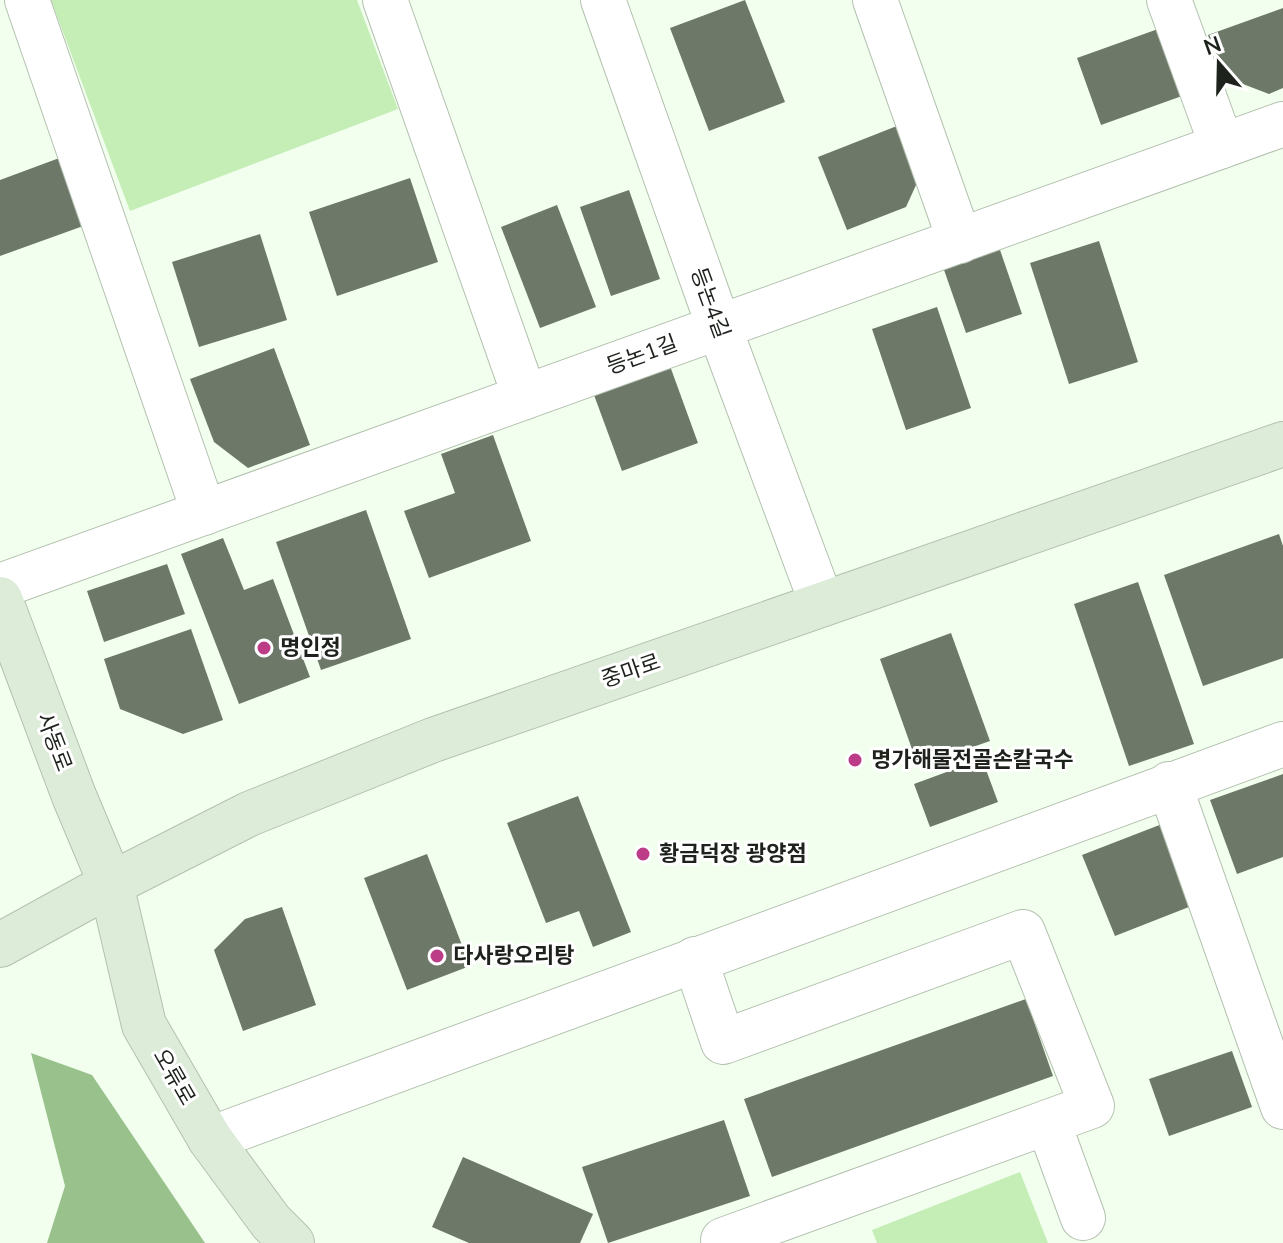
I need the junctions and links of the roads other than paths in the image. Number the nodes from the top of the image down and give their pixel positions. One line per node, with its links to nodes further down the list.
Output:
1 (27, 0): 12 (street)
2 (385, 0): 10 (street)
3 (603, 0): 9 (street, 등논4길)
4 (875, 0): 8 (street)
5 (1169, 0): 7 (street)
6 (1283, 124): 7 (street, 등논1길)
7 (1222, 146): 8 (street, 등논1길)
8 (960, 241): 9 (street, 등논1길)
9 (719, 327): 10 (street, 등논1길); 15 (street, 등논4길)
10 (525, 397): 12 (street, 등논1길)
11 (1283, 444): 15 (main road, 중마로)
12 (204, 513): 13 (street, 등논1길)
13 (0, 586)
14 (0, 599): 18 (main road, 사동로)
15 (822, 604): 18 (main road, 중마로)
16 (1283, 744): 17 (street)
17 (1169, 784): 20 (street); 21 (street)
18 (111, 884): 19 (main road, 중마로); 23 (main road, 오류로)
19 (0, 945)
20 (695, 959): 22 (street); 23 (street)
21 (1283, 1107)
22 (1048, 1122): 24 (street); 26 (street)
23 (210, 1139): 25 (main road, 오류로)
24 (1083, 1218)
25 (292, 1243)
26 (724, 1243)

